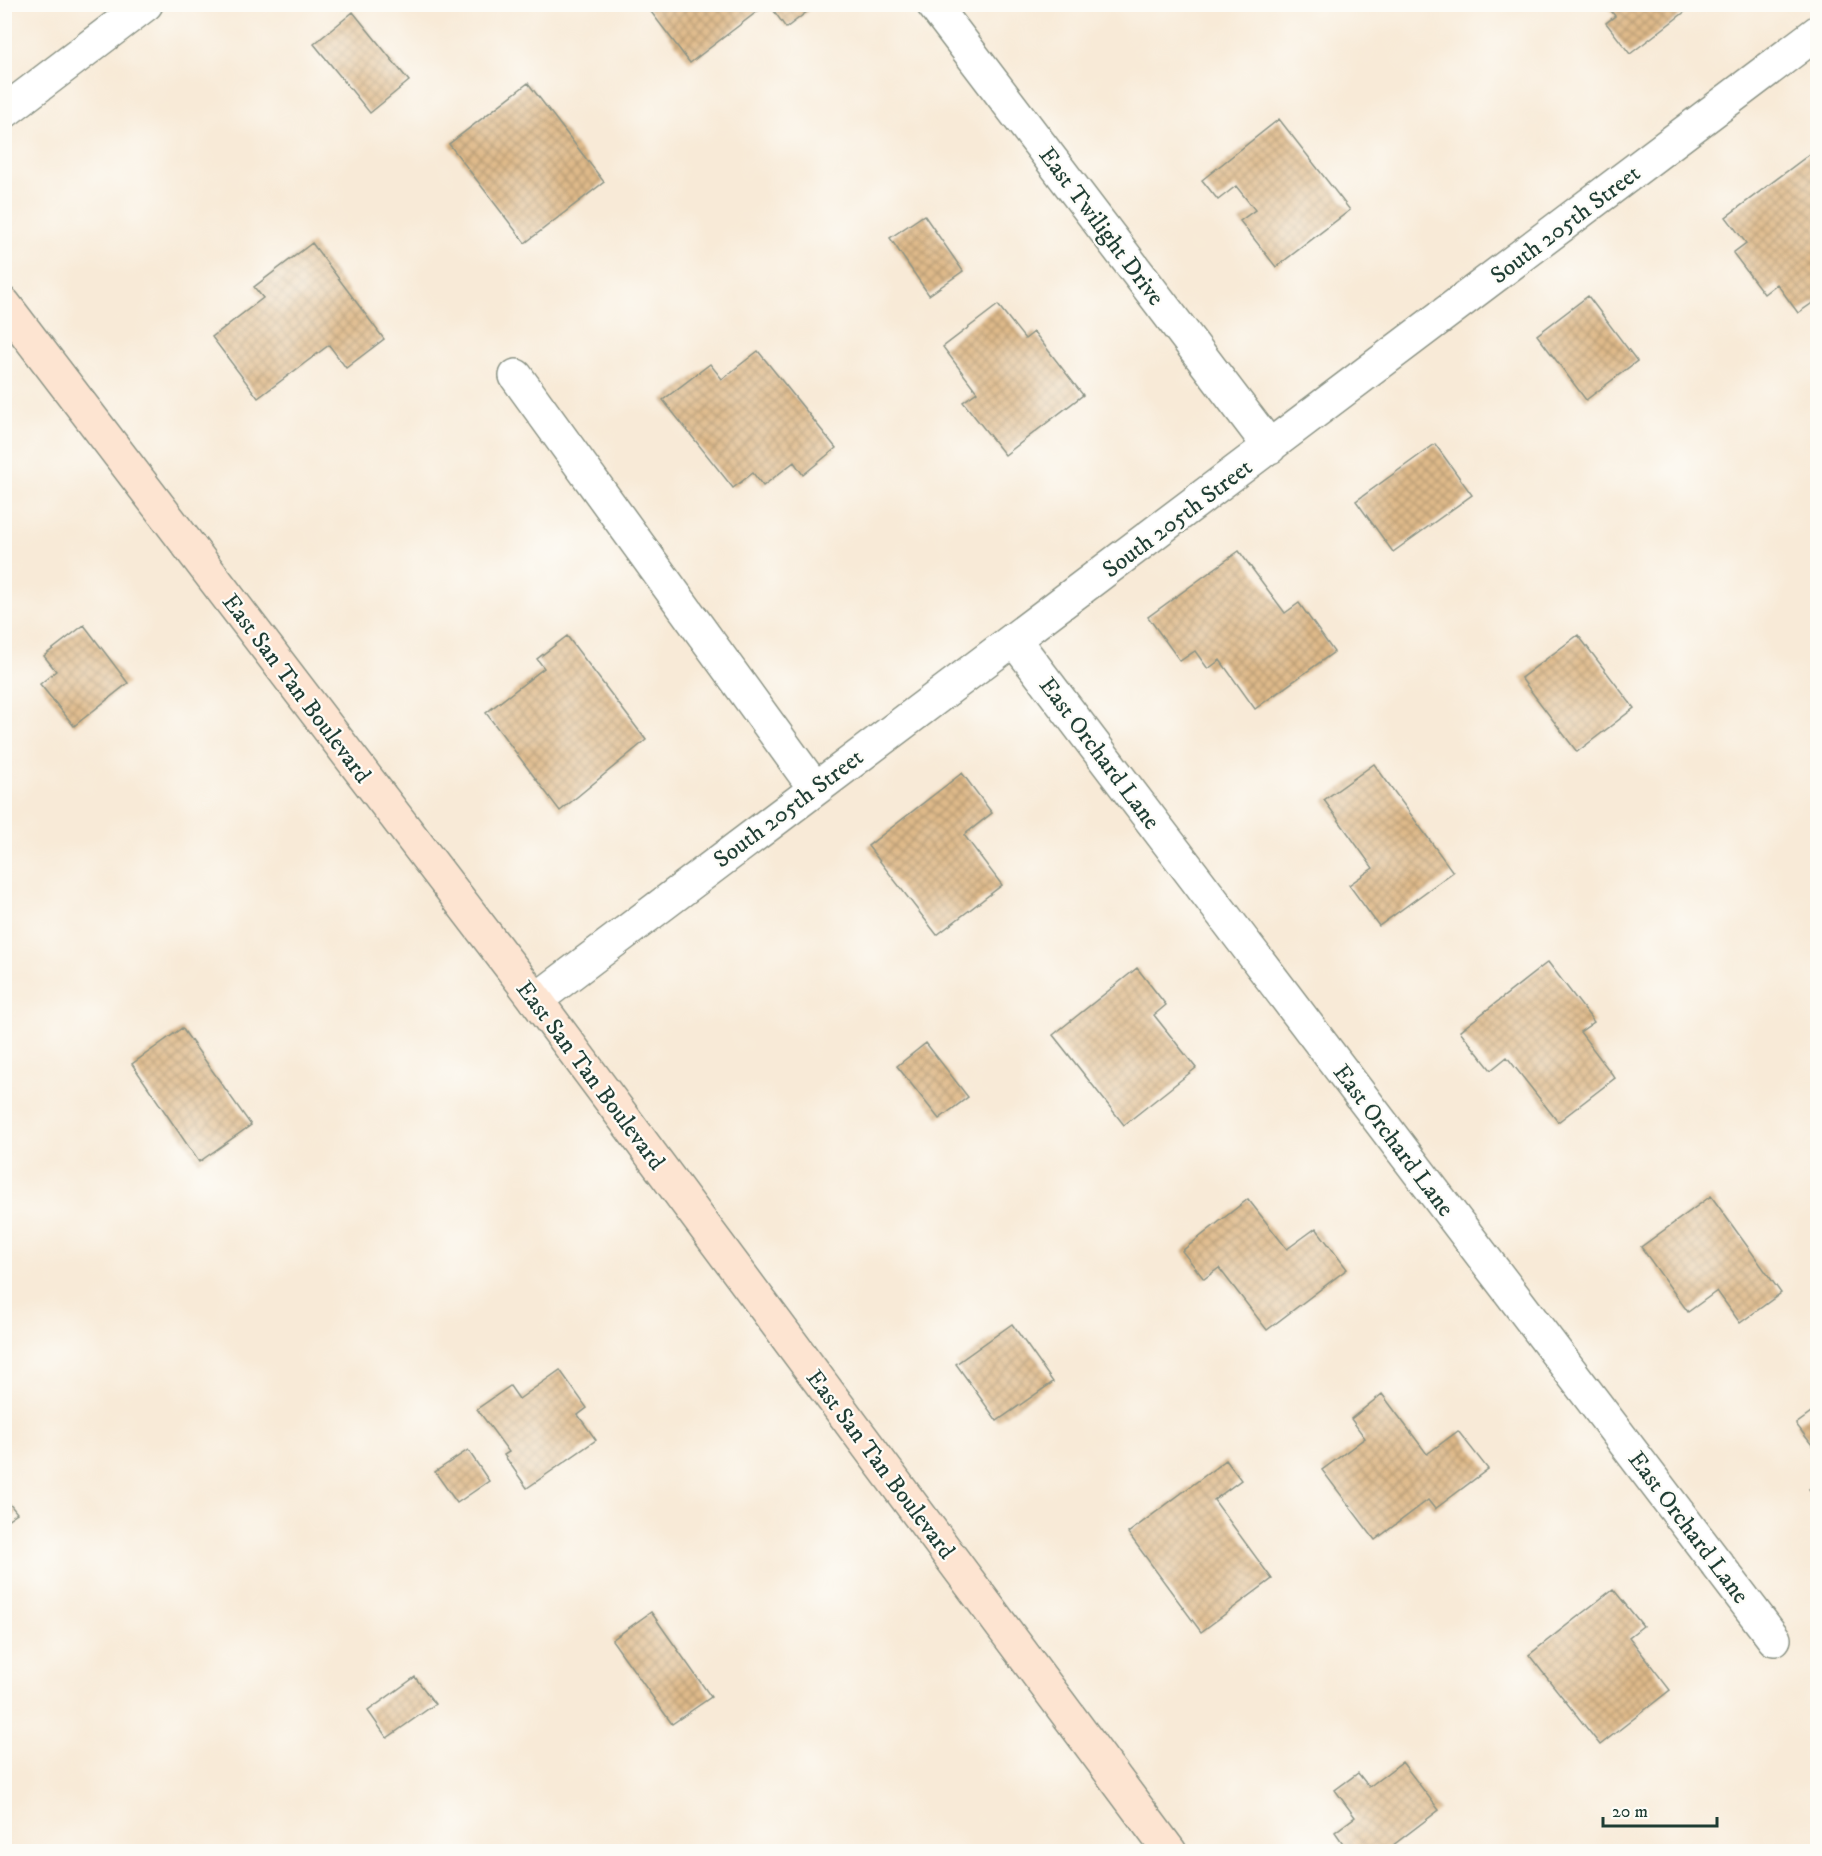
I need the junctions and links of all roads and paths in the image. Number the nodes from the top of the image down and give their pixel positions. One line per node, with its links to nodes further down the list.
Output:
1 (146, 4): 4 (street)
2 (933, 4): 7 (street, East Twilight Drive)
3 (1818, 32): 7 (street, South 205th Street)
4 (4, 112)
5 (4, 304): 10 (street, East San Tan Boulevard)
6 (516, 376): 9 (street)
7 (1270, 447): 8 (street, South 205th Street)
8 (1015, 641): 9 (street, South 205th Street); 11 (street, East Orchard Lane)
9 (814, 787): 10 (street, South 205th Street)
10 (536, 1000): 12 (street, East San Tan Boulevard)
11 (1774, 1640)
12 (1170, 1851)

